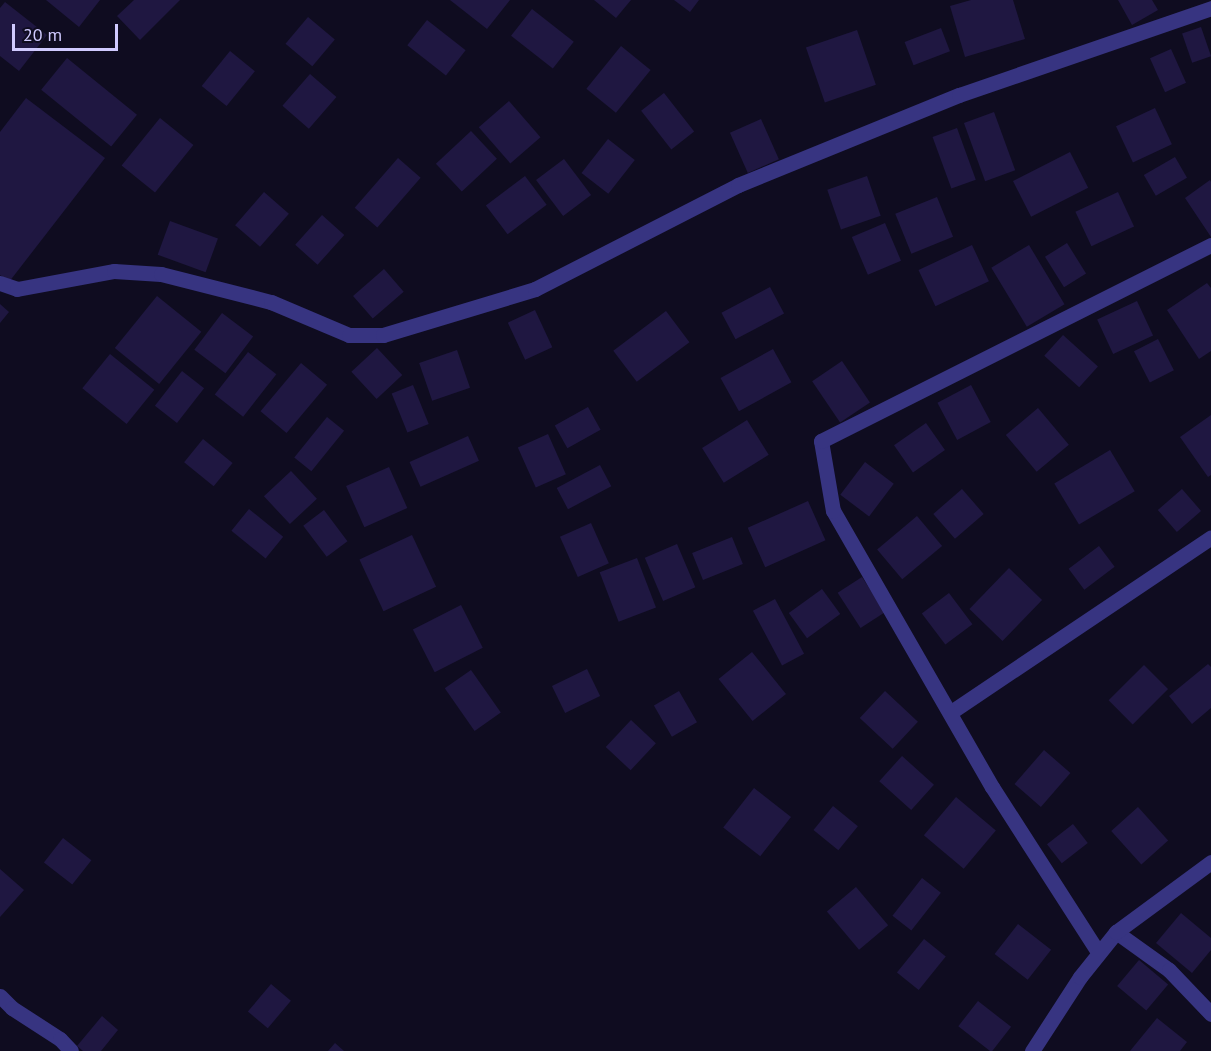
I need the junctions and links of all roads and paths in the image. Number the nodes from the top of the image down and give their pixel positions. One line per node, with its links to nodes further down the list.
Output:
1 (1211, 8): 3 (street)
2 (1211, 245): 5 (street)
3 (0, 283)
4 (1211, 537): 5 (street)
5 (951, 712): 8 (street)
6 (1211, 862): 7 (street)
7 (1116, 932): 8 (street); 10 (street)
8 (1098, 952): 12 (street)
9 (0, 996): 11 (street)
10 (1211, 1014)
11 (71, 1051)
12 (1032, 1051)

